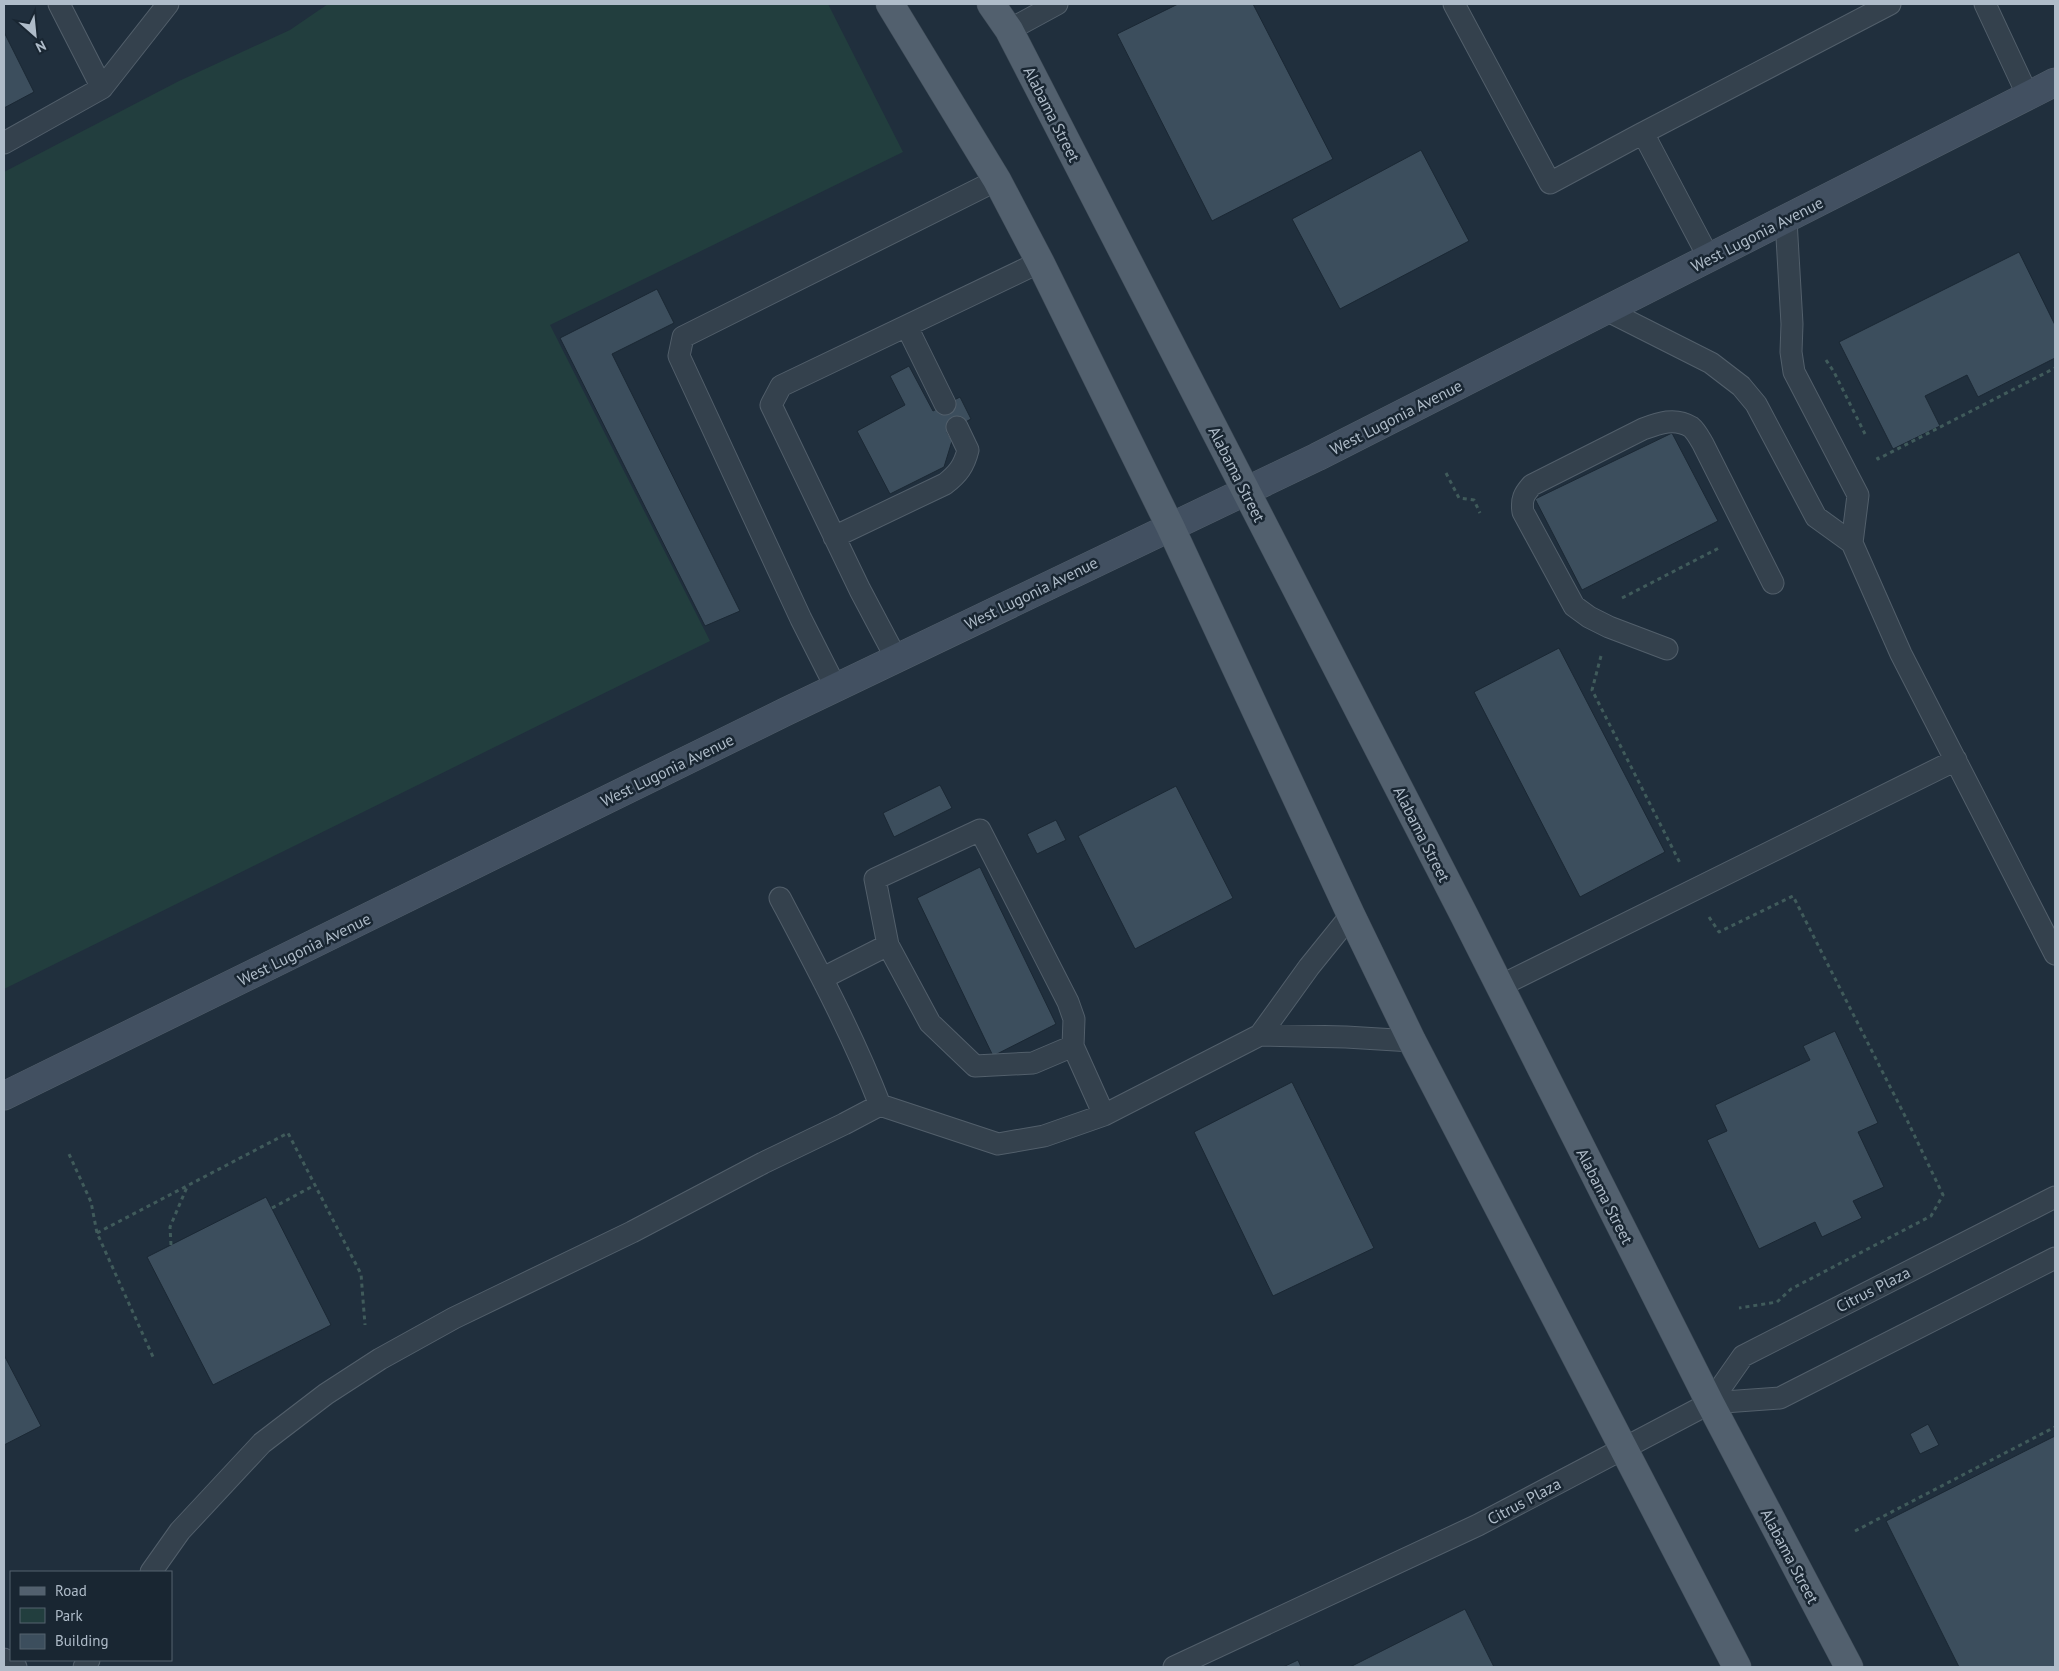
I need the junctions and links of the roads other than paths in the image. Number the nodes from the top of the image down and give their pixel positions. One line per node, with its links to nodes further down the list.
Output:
1 (59, 4): 11 (lane)
2 (168, 4): 11 (lane)
3 (890, 4): 15 (main road)
4 (991, 4): 9 (main road, Alabama Street)
5 (1057, 4): 9 (lane)
6 (1454, 4): 13 (lane)
7 (1890, 4): 13 (lane)
8 (1985, 4): 12 (lane)
9 (1009, 30): 23 (main road, Alabama Street)
10 (2055, 82): 12 (main road, West Lugonia Avenue)
11 (102, 88): 14 (lane)
12 (2028, 96): 16 (main road, West Lugonia Avenue)
13 (1643, 133): 17 (lane)
14 (4, 143)
15 (997, 180): 18 (main road); 30 (lane)
16 (1786, 220): 17 (main road, West Lugonia Avenue); 26 (lane)
17 (1709, 258): 19 (main road, West Lugonia Avenue)
18 (1040, 262): 20 (lane); 24 (main road)
19 (1606, 310): 23 (main road, West Lugonia Avenue); 26 (lane)
20 (907, 327): 21 (lane); 25 (lane)
21 (945, 404)
22 (957, 427): 25 (lane)
23 (1246, 492): 24 (main road, West Lugonia Avenue); 37 (main road, Alabama Street)
24 (1170, 526): 29 (main road, West Lugonia Avenue); 33 (main road)
25 (834, 538): 29 (lane)
26 (1852, 544): 31 (lane)
27 (1773, 583): 28 (lane)
28 (1667, 649)
29 (896, 658): 30 (main road, West Lugonia Avenue)
30 (836, 688): 41 (main road, West Lugonia Avenue)
31 (1956, 760): 35 (lane); 37 (lane)
32 (780, 898): 36 (lane)
33 (1351, 915): 38 (lane); 39 (main road)
34 (888, 945): 36 (lane); 40 (lane); 40 (lane)
35 (2055, 954)
36 (823, 978): 42 (lane)
37 (1500, 986): 46 (main road, Alabama Street)
38 (1260, 1035): 39 (lane); 43 (lane)
39 (1412, 1041): 47 (main road)
40 (1073, 1046): 43 (lane)
41 (4, 1096)
42 (880, 1105): 43 (lane); 48 (lane)
43 (1104, 1115)
44 (2055, 1197): 46 (lane, Citrus Plaza)
45 (2055, 1258): 46 (lane, Citrus Plaza)
46 (1710, 1403): 47 (lane, Citrus Plaza); 53 (main road, Alabama Street)
47 (1624, 1449): 51 (lane, Citrus Plaza); 52 (main road)
48 (152, 1571)
49 (4, 1659): 50 (lane)
50 (16, 1667)
51 (1174, 1667)
52 (1736, 1667)
53 (1849, 1667)

